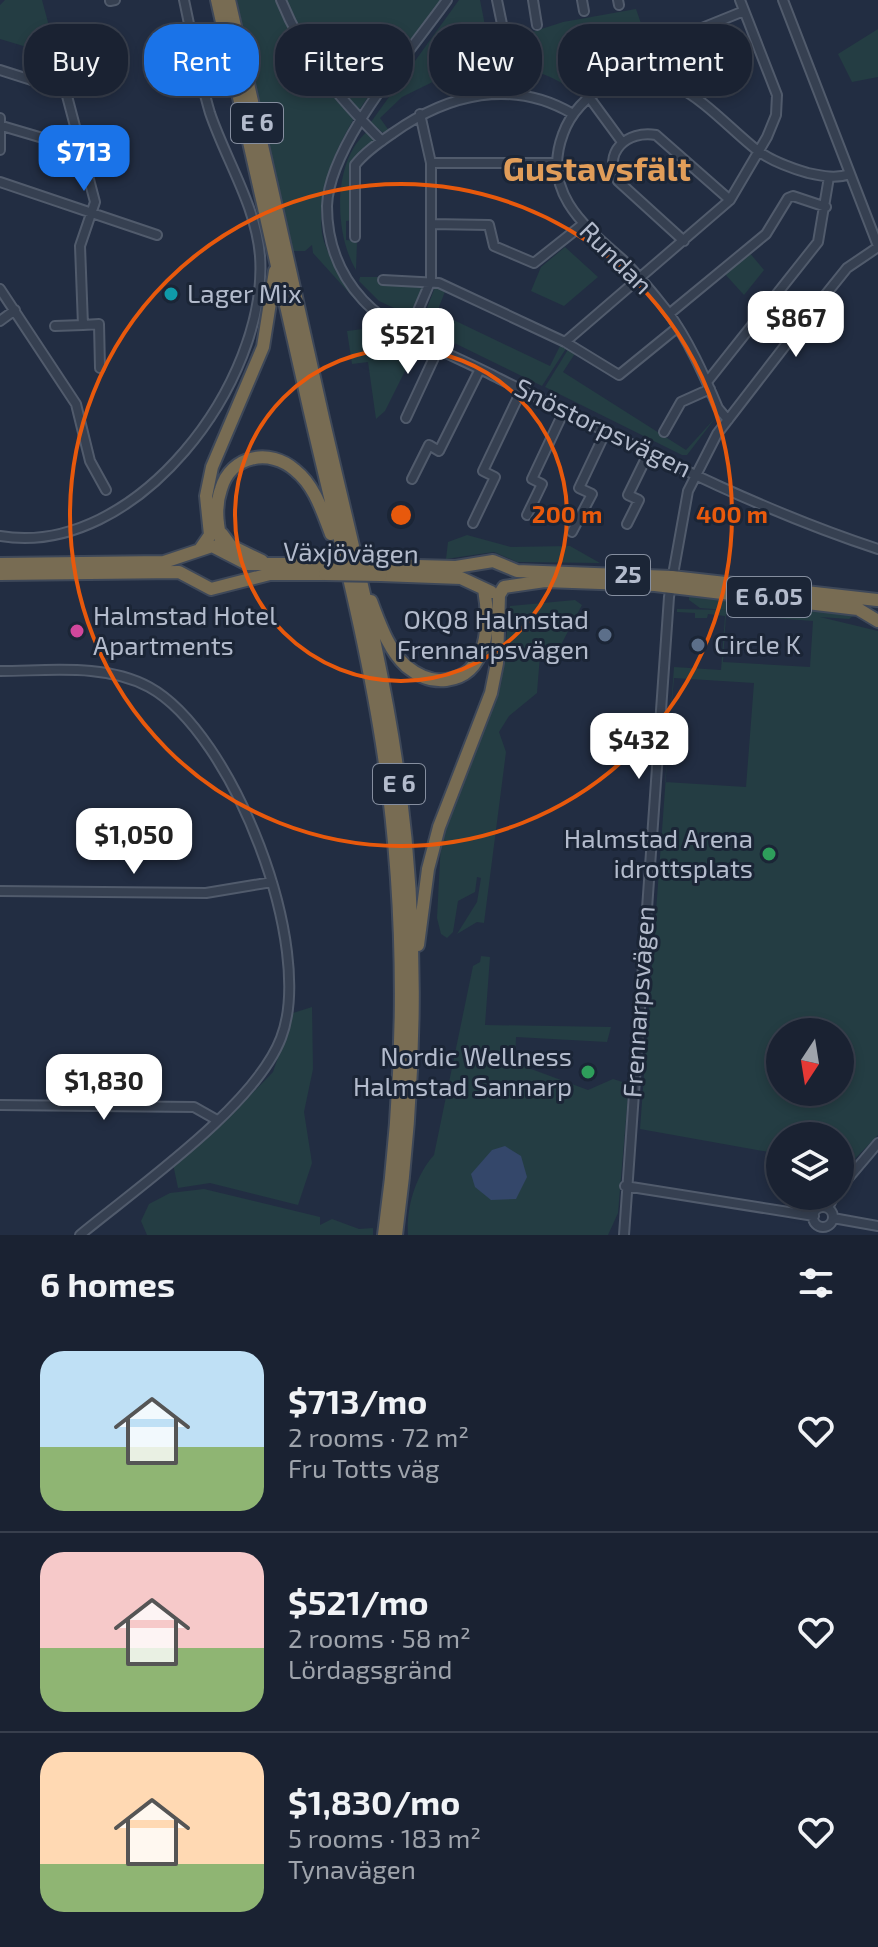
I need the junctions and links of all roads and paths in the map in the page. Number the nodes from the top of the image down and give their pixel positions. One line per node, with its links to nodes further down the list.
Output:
1 (184, 0): 76 (street)
2 (217, 0): 44 (highway, E 6)
3 (229, 0): 83 (highway, E 6)
4 (281, 0): 23 (street)
5 (447, 0): 23 (street, Snöstorpsvägen)
6 (497, 0): 13 (street)
7 (533, 0): 14 (street)
8 (582, 0): 11 (street)
9 (740, 0): 12 (street)
10 (783, 0): 32 (street)
11 (584, 11)
12 (744, 11): 15 (street); 29 (street)
13 (502, 24)
14 (537, 24)
15 (712, 24)
16 (0, 70): 17 (street)
17 (24, 78)
18 (67, 96): 27 (street)
19 (696, 96): 29 (street, Rundan)
20 (589, 97): 22 (street, Rundan); 26 (street)
21 (420, 114): 22 (street); 25 (street); 30 (street)
22 (573, 114): 31 (street, Rundan)
23 (361, 121): 25 (street); 55 (street, Snöstorpsvägen)
24 (1, 122): 27 (street); 28 (street)
25 (382, 141): 41 (street)
26 (622, 142): 35 (street); 42 (street)
27 (80, 149): 37 (street)
28 (0, 150)
29 (759, 152): 33 (street, Rundan); 35 (street)
30 (431, 163): 31 (street); 38 (street)
31 (557, 163): 39 (street, Rundan)
32 (850, 174): 33 (street, Rundan); 43 (street)
33 (829, 177): 36 (street)
34 (0, 182): 37 (street)
35 (730, 200): 42 (street)
36 (826, 207): 50 (street); 60 (street)
37 (92, 213): 40 (street); 52 (street)
38 (431, 224): 39 (street); 47 (street)
39 (582, 225): 45 (street, Rundan)
40 (157, 235)
41 (355, 237)
42 (684, 241): 45 (street)
43 (878, 246): 64 (street, Frennarpsvägen)
44 (276, 259): 78 (highway); 83 (highway, E 6)
45 (640, 277): 50 (street, Rundan); 56 (street)
46 (383, 280): 47 (street)
47 (431, 280): 55 (street); 56 (street)
48 (0, 289): 49 (street)
49 (15, 310): 51 (street); 70 (street)
50 (669, 314): 54 (street, Rundan)
51 (0, 321)
52 (83, 325): 53 (street); 58 (street)
53 (55, 326)
54 (678, 327): 56 (street); 60 (street, Rundan)
55 (409, 332): 57 (street, Snöstorpsvägen)
56 (565, 342)
57 (439, 347): 59 (street, Snöstorpsvägen); 63 (street)
58 (100, 368)
59 (480, 369): 61 (street, Snöstorpsvägen); 69 (street)
60 (708, 385): 64 (street, Rundan); 66 (street)
61 (522, 389): 62 (street, Snöstorpsvägen); 73 (street)
62 (564, 411): 65 (street, Snöstorpsvägen); 71 (street)
63 (406, 418)
64 (728, 420): 68 (street, Frennarpsvägen)
65 (606, 431): 67 (street, Snöstorpsvägen); 75 (street)
66 (664, 432)
67 (649, 452): 68 (street, Snöstorpsvägen); 74 (street)
68 (695, 473): 77 (street, Snöstorpsvägen); 89 (street, Frennarpsvägen)
69 (412, 479)
70 (106, 490)
71 (527, 515)
72 (217, 520): 79 (highway); 80 (highway); 83 (highway)
73 (473, 523)
74 (627, 524)
75 (572, 532)
76 (0, 536)
77 (878, 549)
78 (198, 551): 79 (highway, Växjövägen); 81 (highway, Växjövägen); 88 (highway)
79 (226, 553): 80 (highway, Växjövägen); 90 (highway)
80 (269, 563): 85 (highway, Växjövägen)
81 (0, 564)
82 (484, 564): 84 (highway, Växjövägen); 86 (highway, Växjövägen); 91 (highway)
83 (351, 565): 91 (highway); 98 (highway, E 6); 111 (highway, E 6)
84 (506, 568): 89 (highway, Växjövägen / 25); 92 (highway)
85 (324, 569): 86 (highway, Växjövägen, bridge); 90 (highway, Växjövägen)
86 (380, 570): 91 (highway, Växjövägen)
87 (0, 574): 88 (highway)
88 (191, 577): 90 (highway)
89 (671, 581): 92 (highway, Växjövägen / E 6.05); 93 (highway, Växjövägen / 25); 94 (highway, Växjövägen / E 6.05); 103 (street, Frennarpsvägen)
90 (223, 586)
91 (482, 587): 92 (highway, Växjövägen)
92 (503, 588): 98 (highway)
93 (878, 600): 94 (highway, Växjövägen / E 6.05)
94 (876, 618)
95 (0, 671): 96 (street)
96 (272, 882): 97 (street); 100 (street)
97 (0, 891)
98 (413, 984): 112 (highway, E 6)
99 (0, 1105): 100 (street)
100 (217, 1120): 110 (street)
101 (878, 1143): 102 (street)
102 (854, 1171)
103 (625, 1186): 106 (street); 113 (street, Frennarpsvägen)
104 (817, 1210): 106 (street)
105 (829, 1210): 107 (street)
106 (814, 1216): 108 (street)
107 (833, 1218): 108 (street); 109 (street)
108 (818, 1225): 114 (street)
109 (878, 1226)
110 (80, 1235)
111 (384, 1235)
112 (396, 1235)
113 (624, 1235)
114 (812, 1235)

